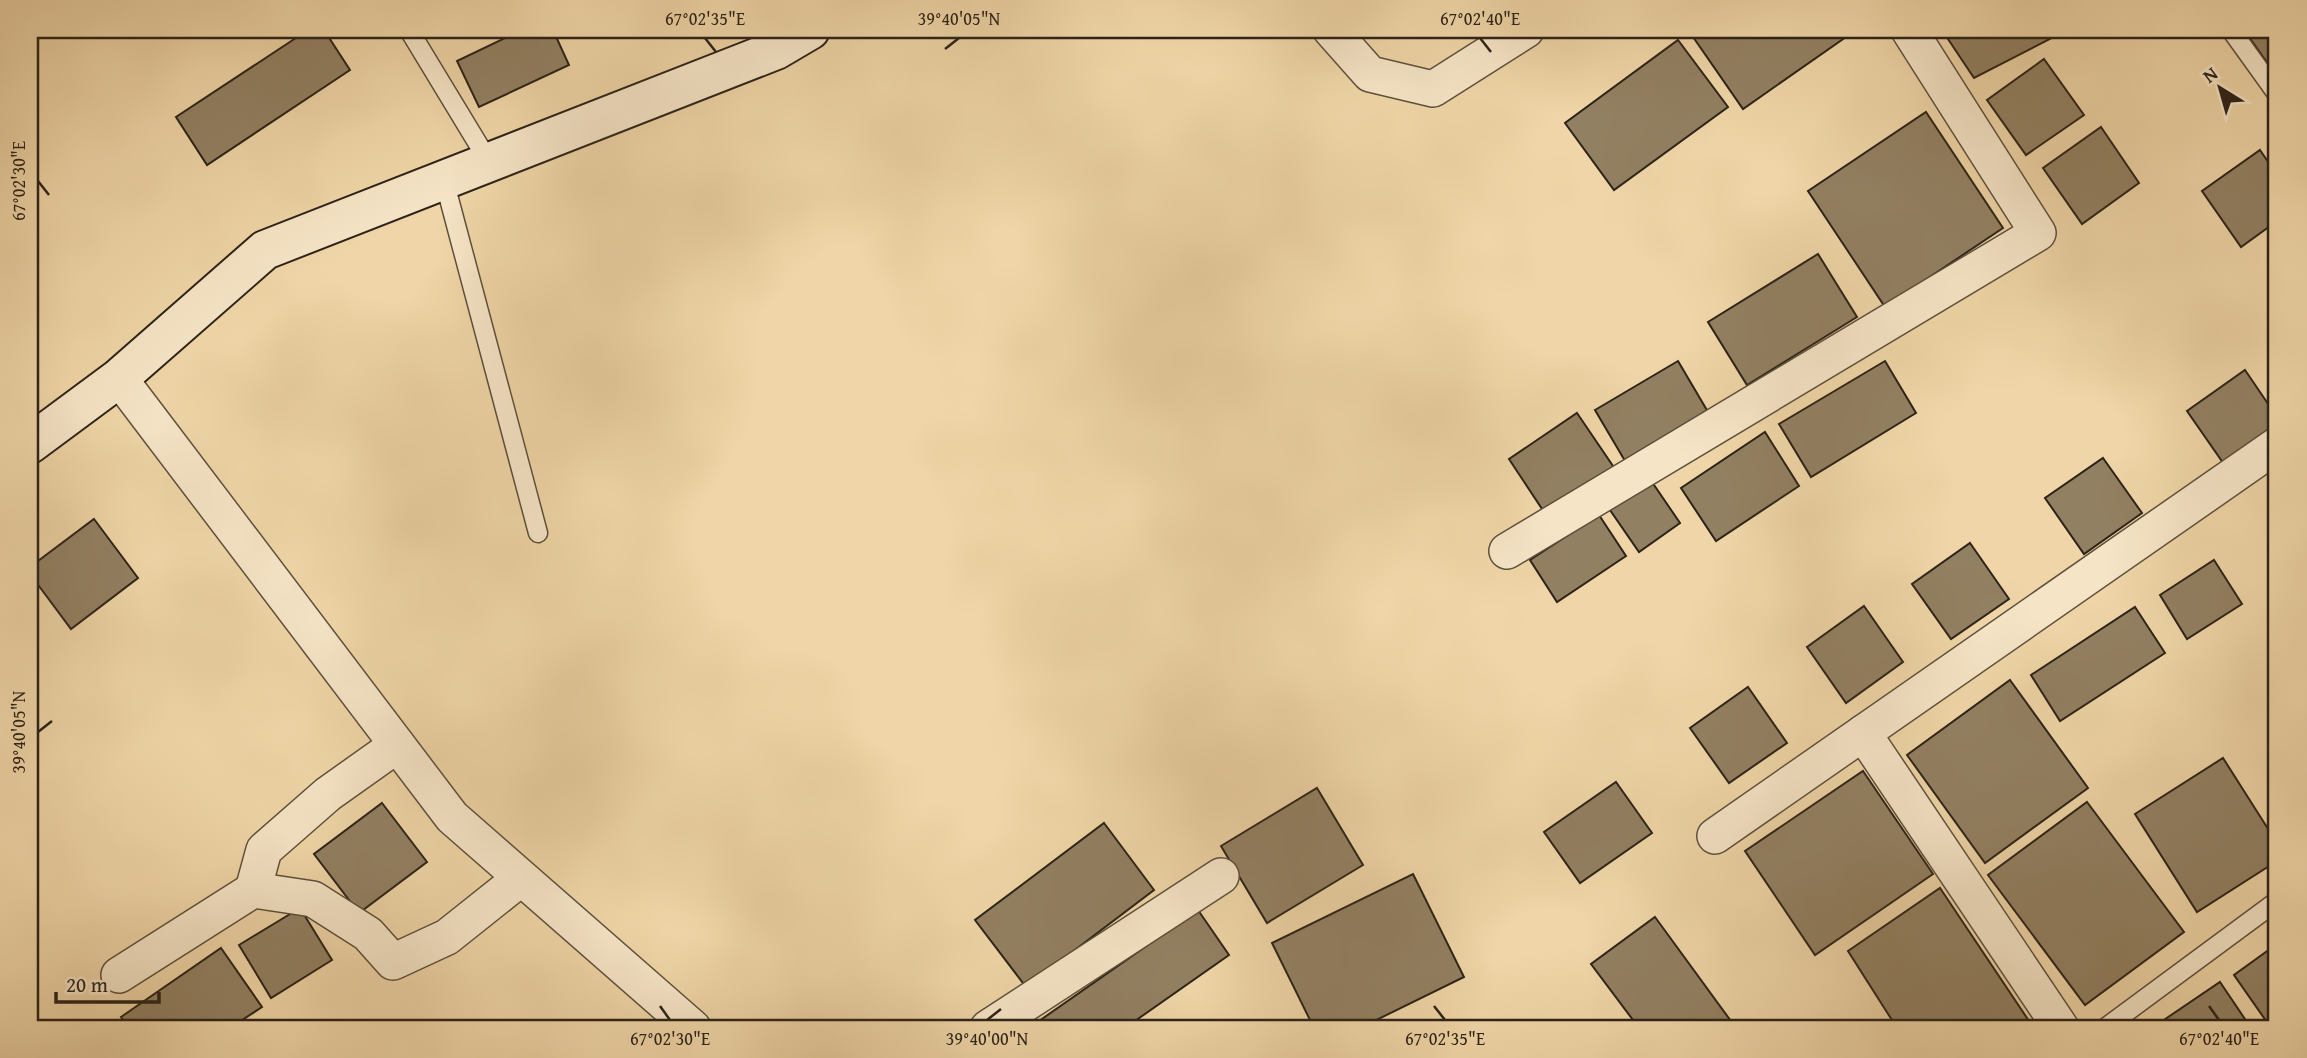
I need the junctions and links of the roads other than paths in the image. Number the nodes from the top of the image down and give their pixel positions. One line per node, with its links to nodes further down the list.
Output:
1 (409, 30): 8 (lane)
2 (810, 30): 8 (main road)
3 (1331, 30): 4 (street)
4 (1526, 30)
5 (1909, 30): 14 (street)
6 (2231, 30): 7 (lane)
7 (2277, 94)
8 (489, 162): 9 (main road)
9 (444, 180): 10 (main road); 13 (lane)
10 (119, 378): 11 (main road); 16 (street)
11 (30, 444)
12 (2277, 445): 15 (street)
13 (538, 533)
14 (1507, 551)
15 (1863, 733): 17 (street); 25 (street)
16 (397, 744): 19 (street); 20 (street)
17 (1715, 836)
18 (1221, 876): 24 (street)
19 (521, 878): 20 (street); 23 (street)
20 (253, 890): 22 (street)
21 (2277, 901): 26 (lane)
22 (119, 975)
23 (693, 1028)
24 (988, 1028)
25 (2061, 1028)
26 (2105, 1028)

